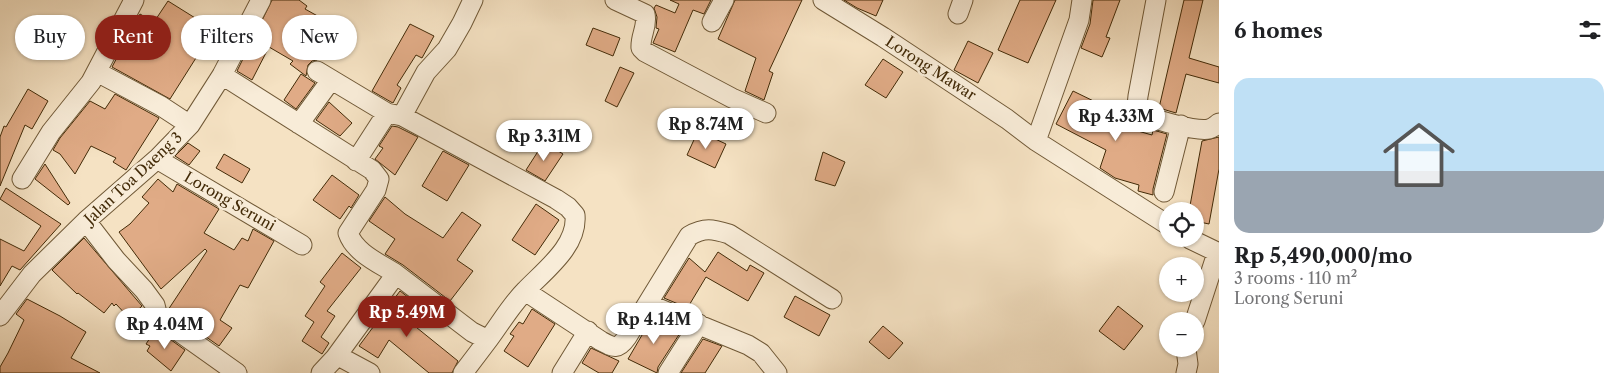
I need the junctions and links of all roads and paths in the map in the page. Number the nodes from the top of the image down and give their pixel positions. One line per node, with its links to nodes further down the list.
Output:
1 (134, 0): 10 (street)
2 (262, 0): 11 (street, Jalan Toa Daeng 3)
3 (473, 0): 13 (street)
4 (615, 0): 12 (street)
5 (724, 0): 9 (street)
6 (823, 0): 18 (street, Lorong Mawar)
7 (1082, 0): 18 (street)
8 (1156, 0): 17 (street)
9 (712, 22)
10 (97, 72): 16 (street); 21 (street)
11 (222, 75): 15 (street); 16 (street, Jalan Toa Daeng 3)
12 (766, 113)
13 (394, 115): 15 (street); 20 (street); 29 (street)
14 (1219, 123): 17 (street)
15 (298, 124): 20 (street)
16 (190, 125): 19 (street, Jalan Toa Daeng 3)
17 (1181, 125): 22 (street)
18 (1036, 141): 23 (street, Lorong Mawar)
19 (157, 158): 24 (street, Jalan Toa Daeng 3); 25 (street, Lorong Seruni)
20 (356, 161): 28 (street)
21 (22, 179)
22 (1164, 192)
23 (1159, 219)
24 (86, 221): 33 (street, Jalan Toa Daeng 3); 39 (street)
25 (302, 245)
26 (1204, 246): 27 (street)
27 (1218, 253): 32 (street)
28 (396, 274): 36 (street); 38 (street)
29 (525, 291): 35 (street); 36 (street)
30 (832, 299): 31 (street)
31 (648, 304): 34 (street); 35 (street)
32 (1198, 312)
33 (0, 316)
34 (698, 324): 44 (street); 45 (street)
35 (588, 331): 43 (street)
36 (488, 340): 42 (street)
37 (1187, 357): 46 (street)
38 (335, 358): 40 (street); 41 (street)
39 (237, 373)
40 (321, 373)
41 (370, 373)
42 (463, 373)
43 (562, 373)
44 (668, 373)
45 (777, 373)
46 (1186, 373)

